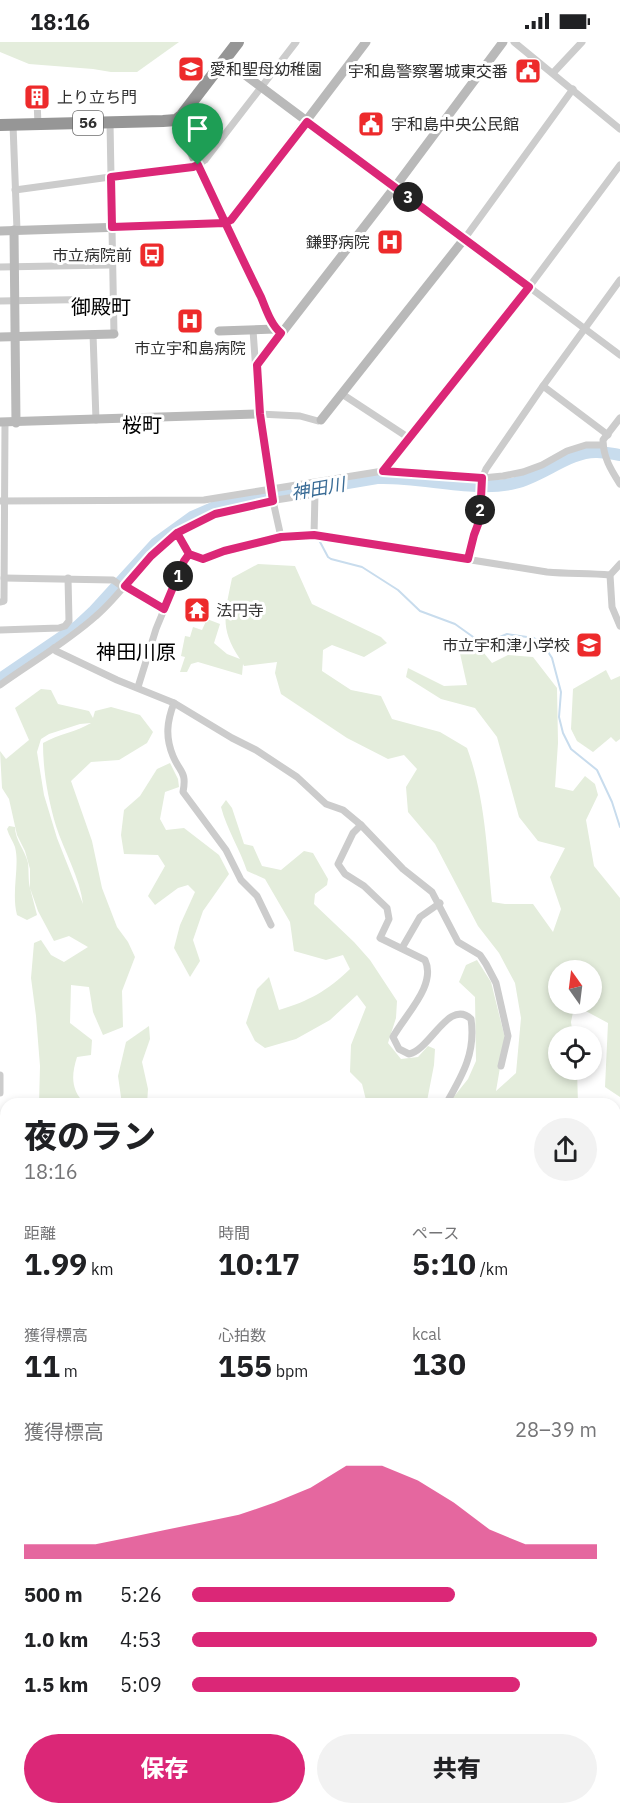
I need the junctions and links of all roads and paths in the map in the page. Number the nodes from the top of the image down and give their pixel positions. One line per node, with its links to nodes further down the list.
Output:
1 (238, 42): 7 (highway)
2 (296, 42): 9 (street)
3 (366, 42): 13 (street)
4 (502, 42): 21 (street)
5 (514, 42): 8 (street)
6 (582, 42): 8 (street)
7 (225, 60): 9 (street); 12 (highway)
8 (553, 73): 10 (street)
9 (262, 87): 13 (street); 18 (street)
10 (573, 89): 17 (street); 27 (street)
11 (37, 101): 15 (street)
12 (176, 120): 14 (highway, 56); 18 (street)
13 (307, 122): 21 (street); 23 (street)
14 (110, 123): 15 (highway, 56); 20 (street)
15 (38, 124): 16 (highway, 56)
16 (6, 125): 22 (street)
17 (620, 129)
18 (198, 165): 20 (street); 23 (street)
19 (620, 165): 32 (street)
20 (111, 177): 22 (street); 24 (street)
21 (394, 187): 27 (street); 39 (street)
22 (15, 190): 25 (street)
23 (225, 223): 24 (street); 39 (street)
24 (112, 227): 25 (street); 28 (street)
25 (15, 230): 26 (street); 30 (street)
26 (0, 231)
27 (465, 238): 32 (street); 47 (street)
28 (112, 265): 30 (street); 33 (street)
29 (0, 267): 30 (street)
30 (15, 267): 35 (street)
31 (620, 280): 36 (street)
32 (529, 287): 36 (street); 55 (street)
33 (113, 299): 35 (street); 41 (street)
34 (0, 301): 35 (street)
35 (15, 301): 43 (street)
36 (586, 328): 44 (street); 46 (street)
37 (253, 330): 38 (street); 39 (street); 45 (street)
38 (219, 331)
39 (278, 331): 45 (street)
40 (93, 334): 41 (street); 43 (street); 50 (street)
41 (114, 334)
42 (0, 337): 43 (street)
43 (16, 337): 53 (street)
44 (620, 355)
45 (257, 365): 48 (street)
46 (543, 386): 54 (street); 58 (street)
47 (342, 394): 51 (street); 55 (street)
48 (260, 414): 50 (street); 51 (street); 60 (street)
49 (620, 418): 54 (street)
50 (96, 420): 53 (street)
51 (321, 420)
52 (2, 422): 53 (street); 61 (street)
53 (16, 423)
54 (608, 435): 56 (street)
55 (409, 438): 57 (street)
56 (603, 446): 58 (street); 59 (street)
57 (383, 471): 58 (street); 60 (street)
58 (481, 483): 66 (street)
59 (620, 484)
60 (272, 495): 61 (street); 62 (street); 63 (street); 64 (street)
61 (2, 501): 69 (street)
62 (177, 533): 65 (street); 71 (street)
63 (314, 535): 64 (street); 66 (street)
64 (281, 537): 65 (street)
65 (189, 554): 73 (street)
66 (468, 559): 68 (street)
67 (620, 564): 68 (street)
68 (610, 575): 74 (street)
69 (4, 578): 70 (street); 72 (street)
70 (68, 578): 71 (street); 75 (street)
71 (124, 587): 73 (street); 76 (street)
72 (0, 602)
73 (164, 609): 78 (street)
74 (620, 626)
75 (0, 630)
76 (54, 648): 77 (street); 78 (street)
77 (0, 685)
78 (138, 687): 79 (street)
79 (174, 703): 80 (street); 82 (street)
80 (361, 825): 81 (street); 83 (street)
81 (440, 903): 83 (street); 84 (street)
82 (271, 925)
83 (402, 948): 87 (street)
84 (501, 1066)
85 (0, 1075): 86 (street)
86 (0, 1093)
87 (450, 1098)

